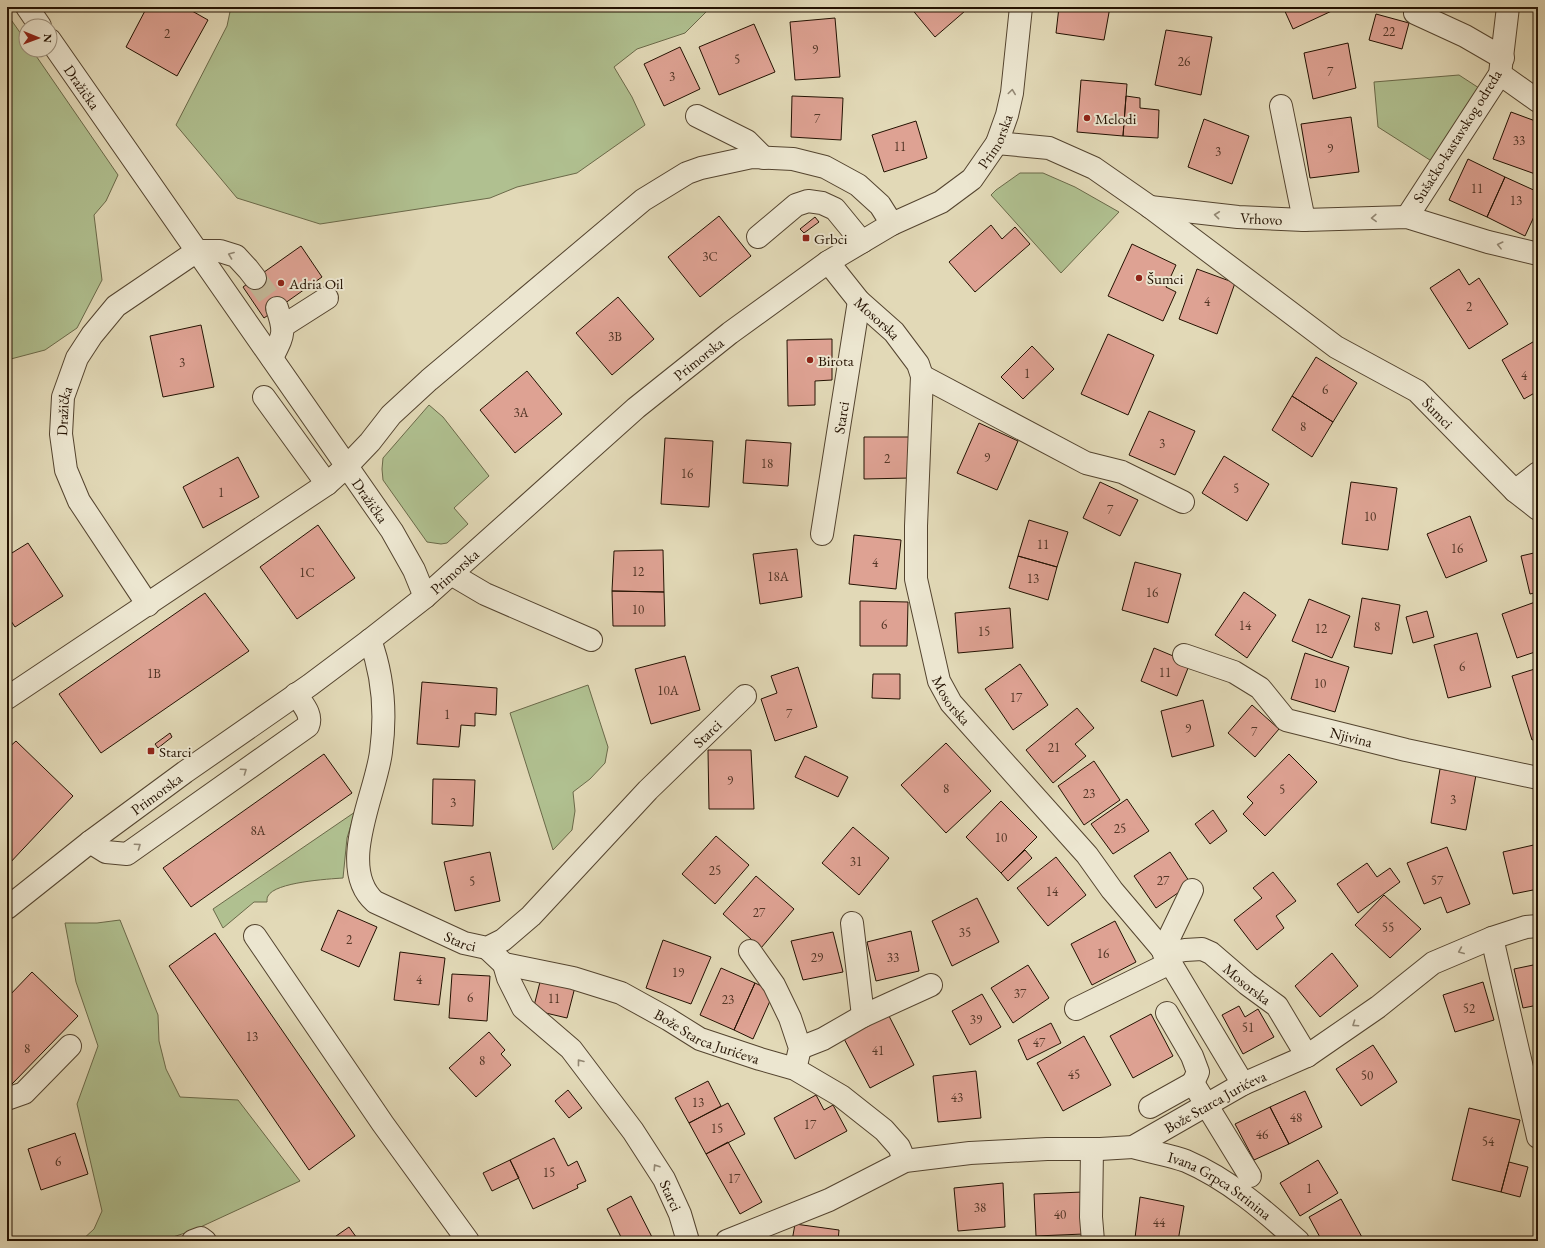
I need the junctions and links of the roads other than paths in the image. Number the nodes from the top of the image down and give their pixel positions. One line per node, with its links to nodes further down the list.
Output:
1 (27, 7): 5 (street)
2 (1021, 7): 11 (street, Primorska, one-way to 2)
3 (1508, 7): 7 (street, Sušačko-kastavskog odreda)
4 (1415, 13): 7 (street)
5 (35, 18)
6 (58, 51): 19 (street, Dražička)
7 (1501, 66): 8 (street); 14 (street, Sušačko-kastavskog odreda)
8 (1538, 101)
9 (1281, 106): 15 (street)
10 (697, 116): 12 (street)
11 (997, 143): 13 (street, Vrhovo); 16 (street, Primorska)
12 (764, 158): 16 (street); 28 (street)
13 (1150, 207): 15 (street, Vrhovo, one-way to 13); 31 (street, Šumci)
14 (1407, 217): 15 (street, Vrhovo, one-way to 15); 20 (street, Vrhovo, one-way to 14)
15 (1304, 220)
16 (892, 224): 18 (street, Primorska)
17 (758, 237): 18 (street)
18 (862, 242): 21 (street, Primorska)
19 (197, 251): 22 (street, one-way to 19); 25 (street, Dražička); 37 (street, Dražička)
20 (1538, 254)
21 (828, 262): 24 (street, Mosorska); 35 (street, Primorska)
22 (255, 278)
23 (327, 298): 25 (street)
24 (859, 301): 26 (street, Mosorska); 34 (street, Starci)
25 (272, 358): 28 (street, Dražička)
26 (922, 376): 32 (street); 54 (street, Mosorska)
27 (264, 397): 30 (street)
28 (347, 466): 30 (street); 36 (street, Dražička)
29 (1538, 473): 31 (street)
30 (327, 484): 37 (street)
31 (1515, 490): 33 (street, Šumci)
32 (1183, 502)
33 (1538, 509)
34 (822, 534)
35 (451, 574): 36 (street, Primorska); 39 (street)
36 (425, 597): 38 (street, Primorska)
37 (148, 604): 43 (street)
38 (370, 640): 41 (street, Primorska); 52 (street, Starci)
39 (591, 640)
40 (1184, 655): 44 (street, Njivina)
41 (296, 694): 45 (street, Primorska); 45 (street, one-way to 41)
42 (744, 696): 52 (street, Starci)
43 (7, 698)
44 (1538, 778)
45 (90, 842): 47 (street, Primorska)
46 (1192, 890): 54 (street)
47 (7, 908)
48 (852, 923): 59 (street)
49 (1538, 926): 51 (street, Bože Starca Jurićeva)
50 (255, 936): 76 (street)
51 (1492, 938): 62 (street, Bože Starca Jurićeva, one-way to 62); 69 (street)
52 (487, 948): 55 (street)
53 (750, 951): 61 (street)
54 (1165, 955): 57 (street); 62 (street, Mosorska); 65 (street, Mosorska)
55 (504, 964): 63 (street, Bože Starca Jurićeva); 77 (street, Starci, one-way to 55)
56 (931, 985): 59 (street)
57 (1076, 1009)
58 (1167, 1013): 64 (street)
59 (863, 1016): 61 (street)
60 (70, 1046): 66 (street)
61 (800, 1048): 63 (street)
62 (1307, 1056): 65 (street, Bože Starca Jurićeva)
63 (795, 1069): 72 (street, Bože Starca Jurićeva)
64 (1193, 1083): 67 (street); 68 (street)
65 (1243, 1084): 67 (street, Bože Starca Jurićeva)
66 (7, 1099)
67 (1206, 1104): 70 (street, Bože Starca Jurićeva); 73 (street)
68 (1150, 1107)
69 (1538, 1137)
70 (1133, 1147): 71 (street, Bože Starca Jurićeva); 80 (street, Ivana Grpca Strinina)
71 (1092, 1150): 72 (street, Bože Starca Jurićeva); 79 (street)
72 (905, 1161): 78 (street, Bože Starca Jurićeva)
73 (1250, 1176)
74 (193, 1241): 75 (street)
75 (205, 1241)
76 (468, 1241)
77 (688, 1241)
78 (728, 1241)
79 (1093, 1241)
80 (1298, 1241)

